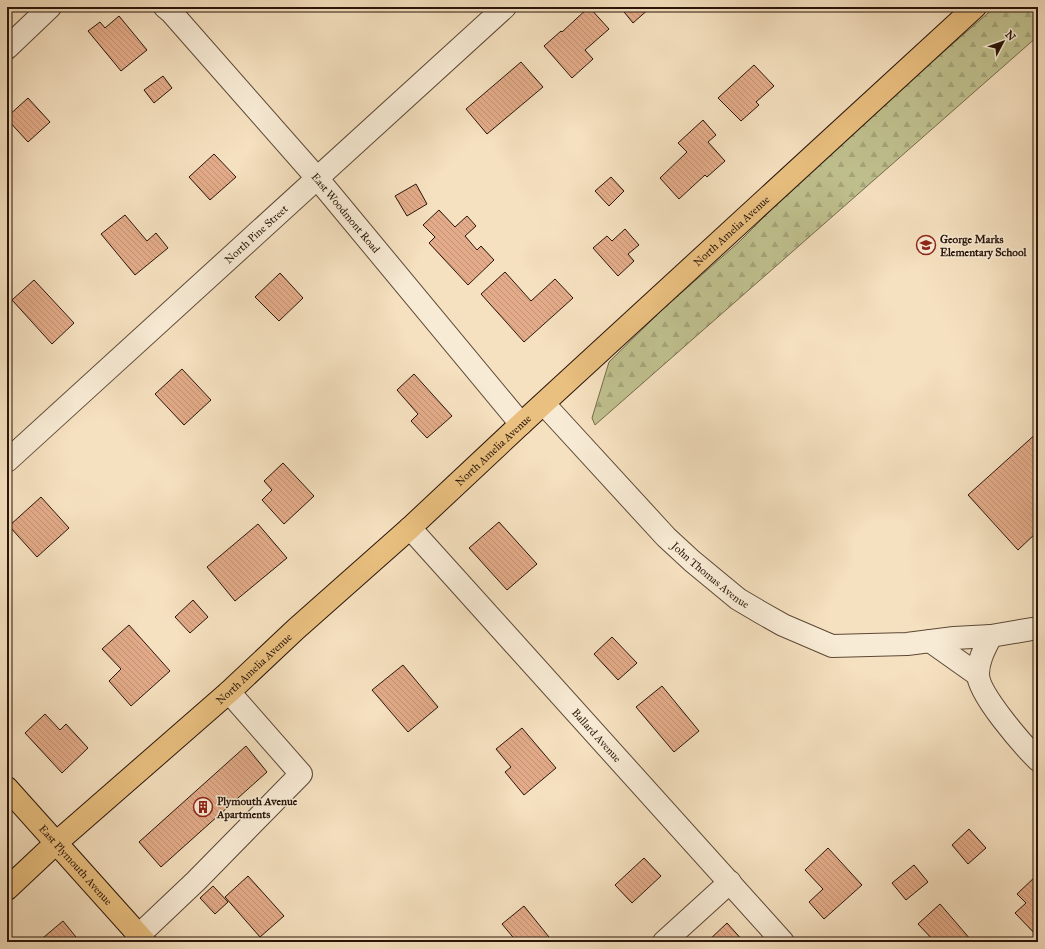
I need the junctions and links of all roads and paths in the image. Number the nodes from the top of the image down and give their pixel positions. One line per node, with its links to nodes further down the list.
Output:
1 (50, 7): 5 (street)
2 (165, 7): 6 (street, East Woodmont Road)
3 (505, 7): 6 (street, North Pine Street)
4 (975, 7): 7 (main road, North Amelia Avenue)
5 (7, 48)
6 (316, 178): 8 (street, East Woodmont Road); 9 (street, North Pine Street)
7 (544, 404): 8 (main road, North Amelia Avenue); 13 (street, John Thomas Avenue)
8 (521, 424): 10 (main road, North Amelia Avenue)
9 (7, 460)
10 (410, 528): 15 (main road, North Amelia Avenue); 19 (street, Ballard Avenue)
11 (1038, 628): 12 (street, John Thomas Avenue)
12 (991, 636): 13 (street, John Thomas Avenue); 14 (street)
13 (930, 641): 14 (street)
14 (978, 675): 16 (street)
15 (229, 692): 18 (main road, North Amelia Avenue); 21 (street)
16 (1038, 760)
17 (7, 788): 18 (main road, East Plymouth Avenue)
18 (56, 843): 20 (main road, North Amelia Avenue); 21 (main road, East Plymouth Avenue)
19 (730, 882): 22 (street); 23 (street, Ballard Avenue)
20 (7, 889)
21 (142, 939)
22 (664, 942)
23 (783, 942)

